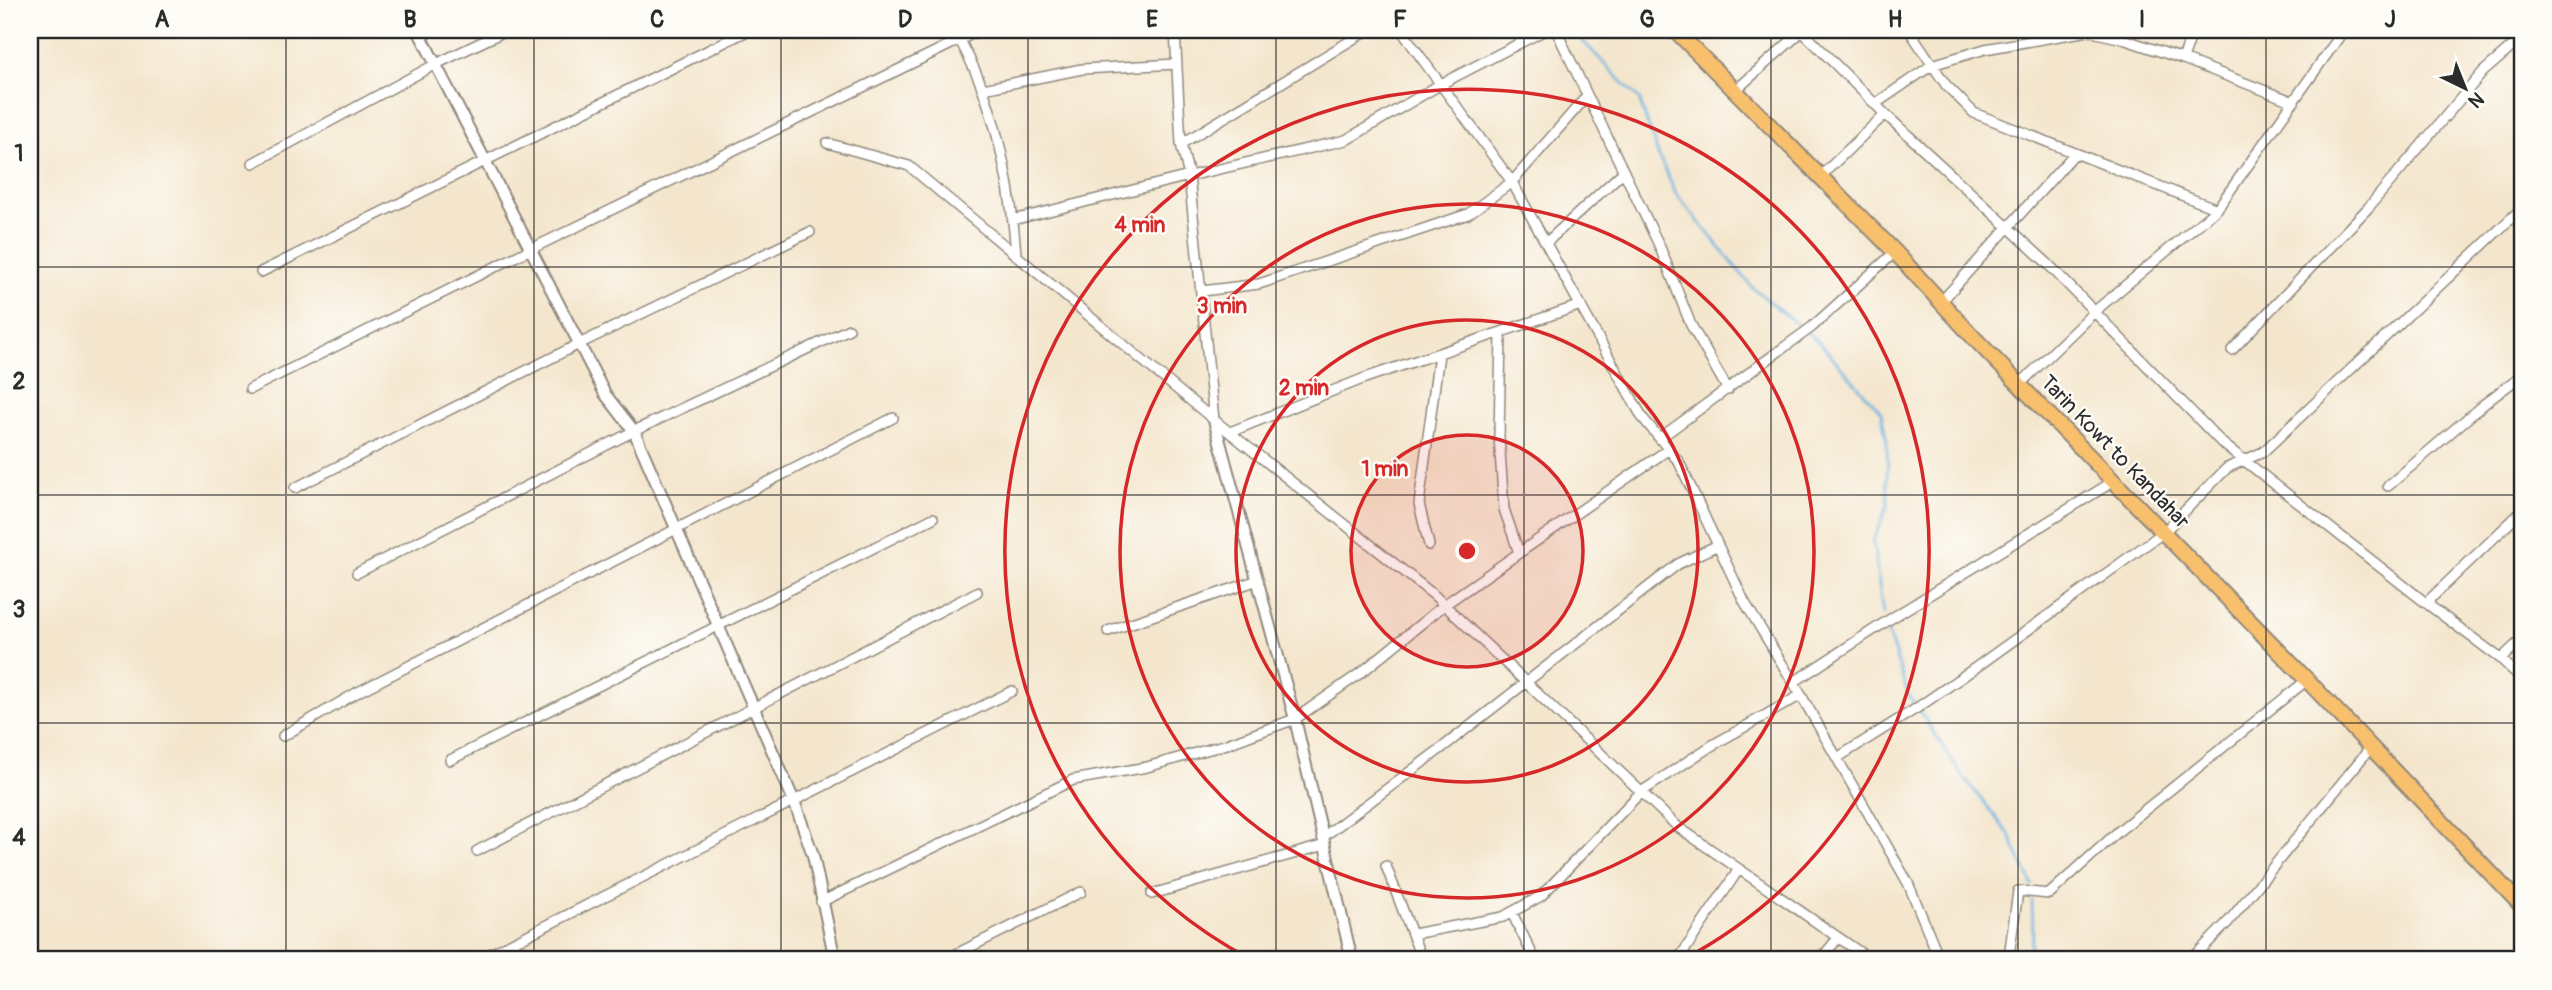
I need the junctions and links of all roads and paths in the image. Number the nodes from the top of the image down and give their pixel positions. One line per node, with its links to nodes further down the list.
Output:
1 (418, 30): 18 (street)
2 (507, 30): 18 (street)
3 (749, 30): 31 (street)
4 (980, 30): 16 (street)
5 (1175, 30): 19 (street)
6 (1368, 30): 29 (street)
7 (1401, 30): 21 (street)
8 (1545, 30): 21 (street)
9 (1556, 30): 24 (street)
10 (1675, 30): 23 (main road, Tarin Kowt to Kandahar)
11 (1801, 30): 23 (street); 26 (street)
12 (1909, 30): 20 (street)
13 (2193, 30): 17 (street)
14 (2344, 30): 25 (street)
15 (2522, 38): 54 (street)
16 (960, 40): 22 (street); 43 (street)
17 (2183, 59): 20 (street); 25 (street)
18 (436, 64): 31 (street); 32 (street)
19 (1177, 64): 22 (street); 29 (street)
20 (1933, 65): 26 (street); 30 (street)
21 (1441, 84): 34 (street); 36 (street)
22 (983, 89): 39 (street)
23 (1735, 90): 35 (main road, Tarin Kowt to Kandahar)
24 (1587, 96): 33 (street); 36 (street)
25 (2294, 102): 38 (street)
26 (1875, 104): 27 (street)
27 (1885, 114): 35 (street); 40 (street)
28 (827, 142): 45 (street)
29 (1181, 144): 34 (street)
30 (2075, 153): 38 (street); 40 (street)
31 (486, 159): 43 (street); 46 (street)
32 (253, 163)
33 (1623, 172): 42 (street); 59 (street)
34 (1189, 176): 39 (street); 47 (street)
35 (1821, 176): 44 (main road, Tarin Kowt to Kandahar)
36 (1512, 182): 42 (street); 47 (street)
37 (2522, 208): 66 (street)
38 (2217, 209): 50 (street)
39 (1013, 220): 45 (street)
40 (2008, 227): 48 (street); 50 (street)
41 (810, 232): 53 (street)
42 (1547, 242): 49 (street)
43 (529, 250): 53 (street); 58 (street)
44 (1895, 253): 48 (main road, Tarin Kowt to Kandahar); 59 (street)
45 (1016, 254): 61 (street)
46 (261, 272)
47 (1202, 291): 61 (street)
48 (1941, 302): 57 (main road, Tarin Kowt to Kandahar)
49 (1581, 305): 52 (street); 64 (street)
50 (2095, 311): 57 (street); 66 (street)
51 (849, 329): 62 (street)
52 (1501, 334): 55 (street); 76 (street)
53 (579, 344): 62 (street); 69 (street)
54 (2232, 350)
55 (1439, 354): 63 (street); 74 (street)
56 (2522, 375): 68 (street)
57 (2020, 384): 67 (main road, Tarin Kowt to Kandahar)
58 (250, 389)
59 (1728, 390): 64 (street)
60 (893, 418): 72 (street)
61 (1213, 420): 63 (street); 78 (street)
62 (634, 431): 72 (street); 77 (street)
63 (1230, 432): 81 (street)
64 (1660, 438): 65 (street)
65 (1669, 449): 75 (street); 76 (street)
66 (2242, 460): 73 (street); 80 (street)
67 (2114, 481): 73 (main road, Tarin Kowt to Kandahar); 89 (street)
68 (2388, 486)
69 (295, 488)
70 (2522, 511): 80 (street)
71 (933, 518): 82 (street)
72 (676, 527): 82 (street); 94 (street)
73 (2164, 532): 87 (main road, Tarin Kowt to Kandahar); 96 (street)
74 (1429, 545)
75 (1718, 545): 88 (street); 89 (street)
76 (1519, 553): 81 (street)
77 (357, 573)
78 (1258, 580): 83 (street); 93 (street)
79 (977, 592): 92 (street)
80 (2426, 603): 85 (street)
81 (1444, 605): 88 (street); 93 (street)
82 (718, 625): 92 (street); 97 (street)
83 (1108, 631)
84 (2522, 639): 85 (street)
85 (2501, 659): 86 (street)
86 (2522, 679)
87 (2308, 680): 95 (main road, Tarin Kowt to Kandahar); 111 (street)
88 (1526, 682): 98 (street); 100 (street)
89 (1794, 682): 91 (street)
90 (1012, 691): 99 (street)
91 (1801, 695): 96 (street); 98 (street)
92 (754, 707): 99 (street); 101 (street)
93 (1295, 719): 100 (street); 106 (street)
94 (283, 736)
95 (2371, 747): 107 (main road, Tarin Kowt to Kandahar); 122 (street)
96 (1837, 758): 121 (street)
97 (450, 760)
98 (1641, 792): 103 (street); 108 (street)
99 (794, 801): 106 (street); 112 (street)
100 (1324, 841): 105 (street); 115 (street)
101 (477, 851)
102 (1386, 866): 109 (street)
103 (1739, 869): 110 (street); 118 (street)
104 (1081, 892): 114 (street)
105 (1152, 894)
106 (821, 902): 113 (street)
107 (2522, 906)
108 (1512, 913): 109 (street); 117 (street)
109 (1413, 934): 116 (street)
110 (1838, 938): 119 (street); 120 (street)
111 (2010, 949)
112 (478, 960)
113 (835, 960)
114 (944, 960)
115 (1352, 960)
116 (1422, 960)
117 (1535, 960)
118 (1678, 960)
119 (1820, 960)
120 (1871, 960)
121 (1940, 960)
122 (2192, 960)

